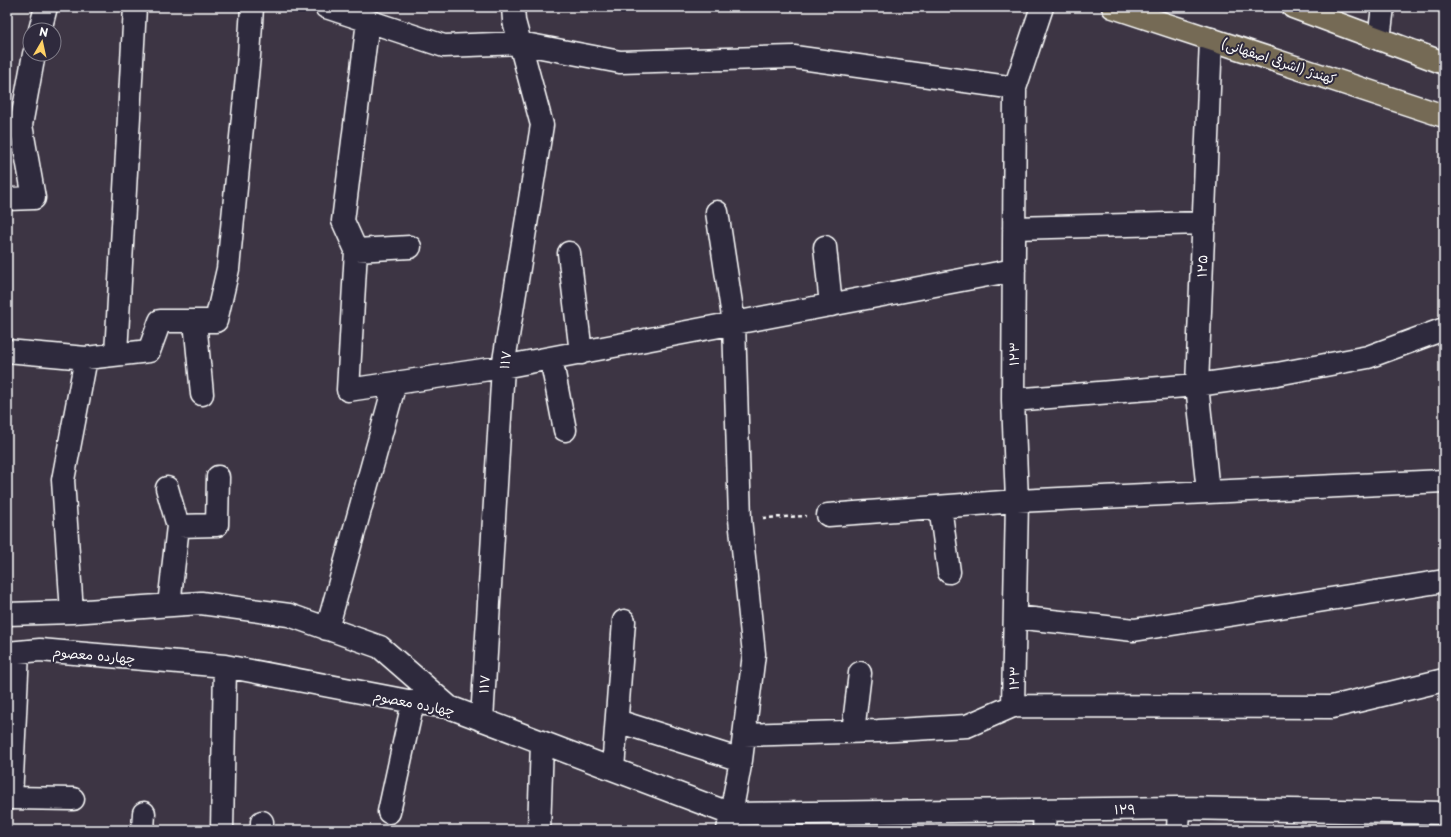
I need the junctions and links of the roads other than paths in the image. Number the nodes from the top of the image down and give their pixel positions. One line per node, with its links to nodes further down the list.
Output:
1 (46, 7): 11 (street)
2 (135, 7): 34 (street)
3 (252, 7): 29 (street)
4 (326, 7): 10 (street)
5 (513, 7): 14 (street, ۱۱۷)
6 (1042, 7): 17 (street, ۱۲۳)
7 (1113, 7): 12 (main road, کهندژ (اشرفی اصفهانی))
8 (1292, 7): 13 (main road)
9 (1383, 7): 13 (street)
10 (368, 21): 14 (street); 25 (street)
11 (42, 22)
12 (1211, 39): 18 (main road, کهندژ (اشرفی اصفهانی)); 21 (street, ۱۲۵)
13 (1380, 39): 16 (main road)
14 (520, 43): 17 (street); 37 (street, ۱۱۷)
15 (33, 62): 19 (street)
16 (1444, 63)
17 (1014, 88): 22 (street, ۱۲۳)
18 (1444, 116)
19 (7, 199)
20 (717, 212): 30 (street)
21 (1204, 223): 22 (street); 39 (street, ۱۲۵)
22 (1014, 228): 27 (street, ۱۲۳)
23 (410, 247): 25 (street)
24 (825, 247): 28 (street)
25 (356, 250): 38 (street)
26 (569, 253): 33 (street)
27 (1014, 270): 28 (street); 41 (street, ۱۲۳)
28 (831, 305): 30 (street)
29 (195, 321): 34 (street); 40 (street)
30 (734, 323): 33 (street); 69 (street)
31 (1444, 329): 39 (street)
32 (7, 351): 35 (street)
33 (581, 352): 36 (street)
34 (116, 354): 35 (street)
35 (86, 358): 54 (street)
36 (551, 358): 37 (street); 42 (street)
37 (503, 367): 38 (street); 66 (street, ۱۱۷)
38 (395, 383): 58 (street)
39 (1197, 385): 41 (street); 46 (street, ۱۲۵)
40 (202, 394)
41 (1013, 400): 47 (street, ۱۲۳)
42 (565, 430)
43 (218, 477): 50 (street)
44 (1444, 481): 46 (street)
45 (167, 488): 50 (street)
46 (1208, 492): 47 (street)
47 (1017, 501): 48 (street); 56 (street, ۱۲۳)
48 (940, 507): 49 (street); 51 (street)
49 (828, 515)
50 (178, 526): 53 (street)
51 (949, 572)
52 (1444, 581): 56 (street)
53 (169, 605): 54 (street); 58 (street)
54 (72, 612): 55 (street)
55 (7, 614)
56 (1015, 617): 64 (street, ۱۲۳)
57 (624, 621): 67 (street)
58 (327, 629): 65 (street)
59 (13, 652): 60 (street, چهارده معصوم); 73 (street)
60 (225, 666): 63 (street, چهارده معصوم); 81 (street)
61 (860, 673): 68 (street)
62 (1444, 680): 64 (street)
63 (413, 702): 65 (street, چهارده معصوم); 75 (street)
64 (1013, 706): 68 (street)
65 (449, 707): 66 (street, چهارده معصوم)
66 (482, 720): 70 (street, چهارده معصوم)
67 (617, 721): 71 (street); 72 (street)
68 (853, 732): 69 (street)
69 (744, 735): 71 (street)
70 (542, 743): 72 (street, چهارده معصوم); 82 (street)
71 (741, 760): 79 (street)
72 (613, 769): 79 (street, چهارده معصوم)
73 (74, 799)
74 (1179, 808): 76 (street, ۱۲۹); 77 (street, ۱۲۹); 83 (street)
75 (389, 812)
76 (1444, 813)
77 (1045, 820): 78 (street, ۱۲۹)
78 (942, 821): 80 (street, ۱۲۹)
79 (729, 822): 80 (street, چهارده معصوم)
80 (806, 822)
81 (222, 830)
82 (539, 830)
83 (1178, 830)

